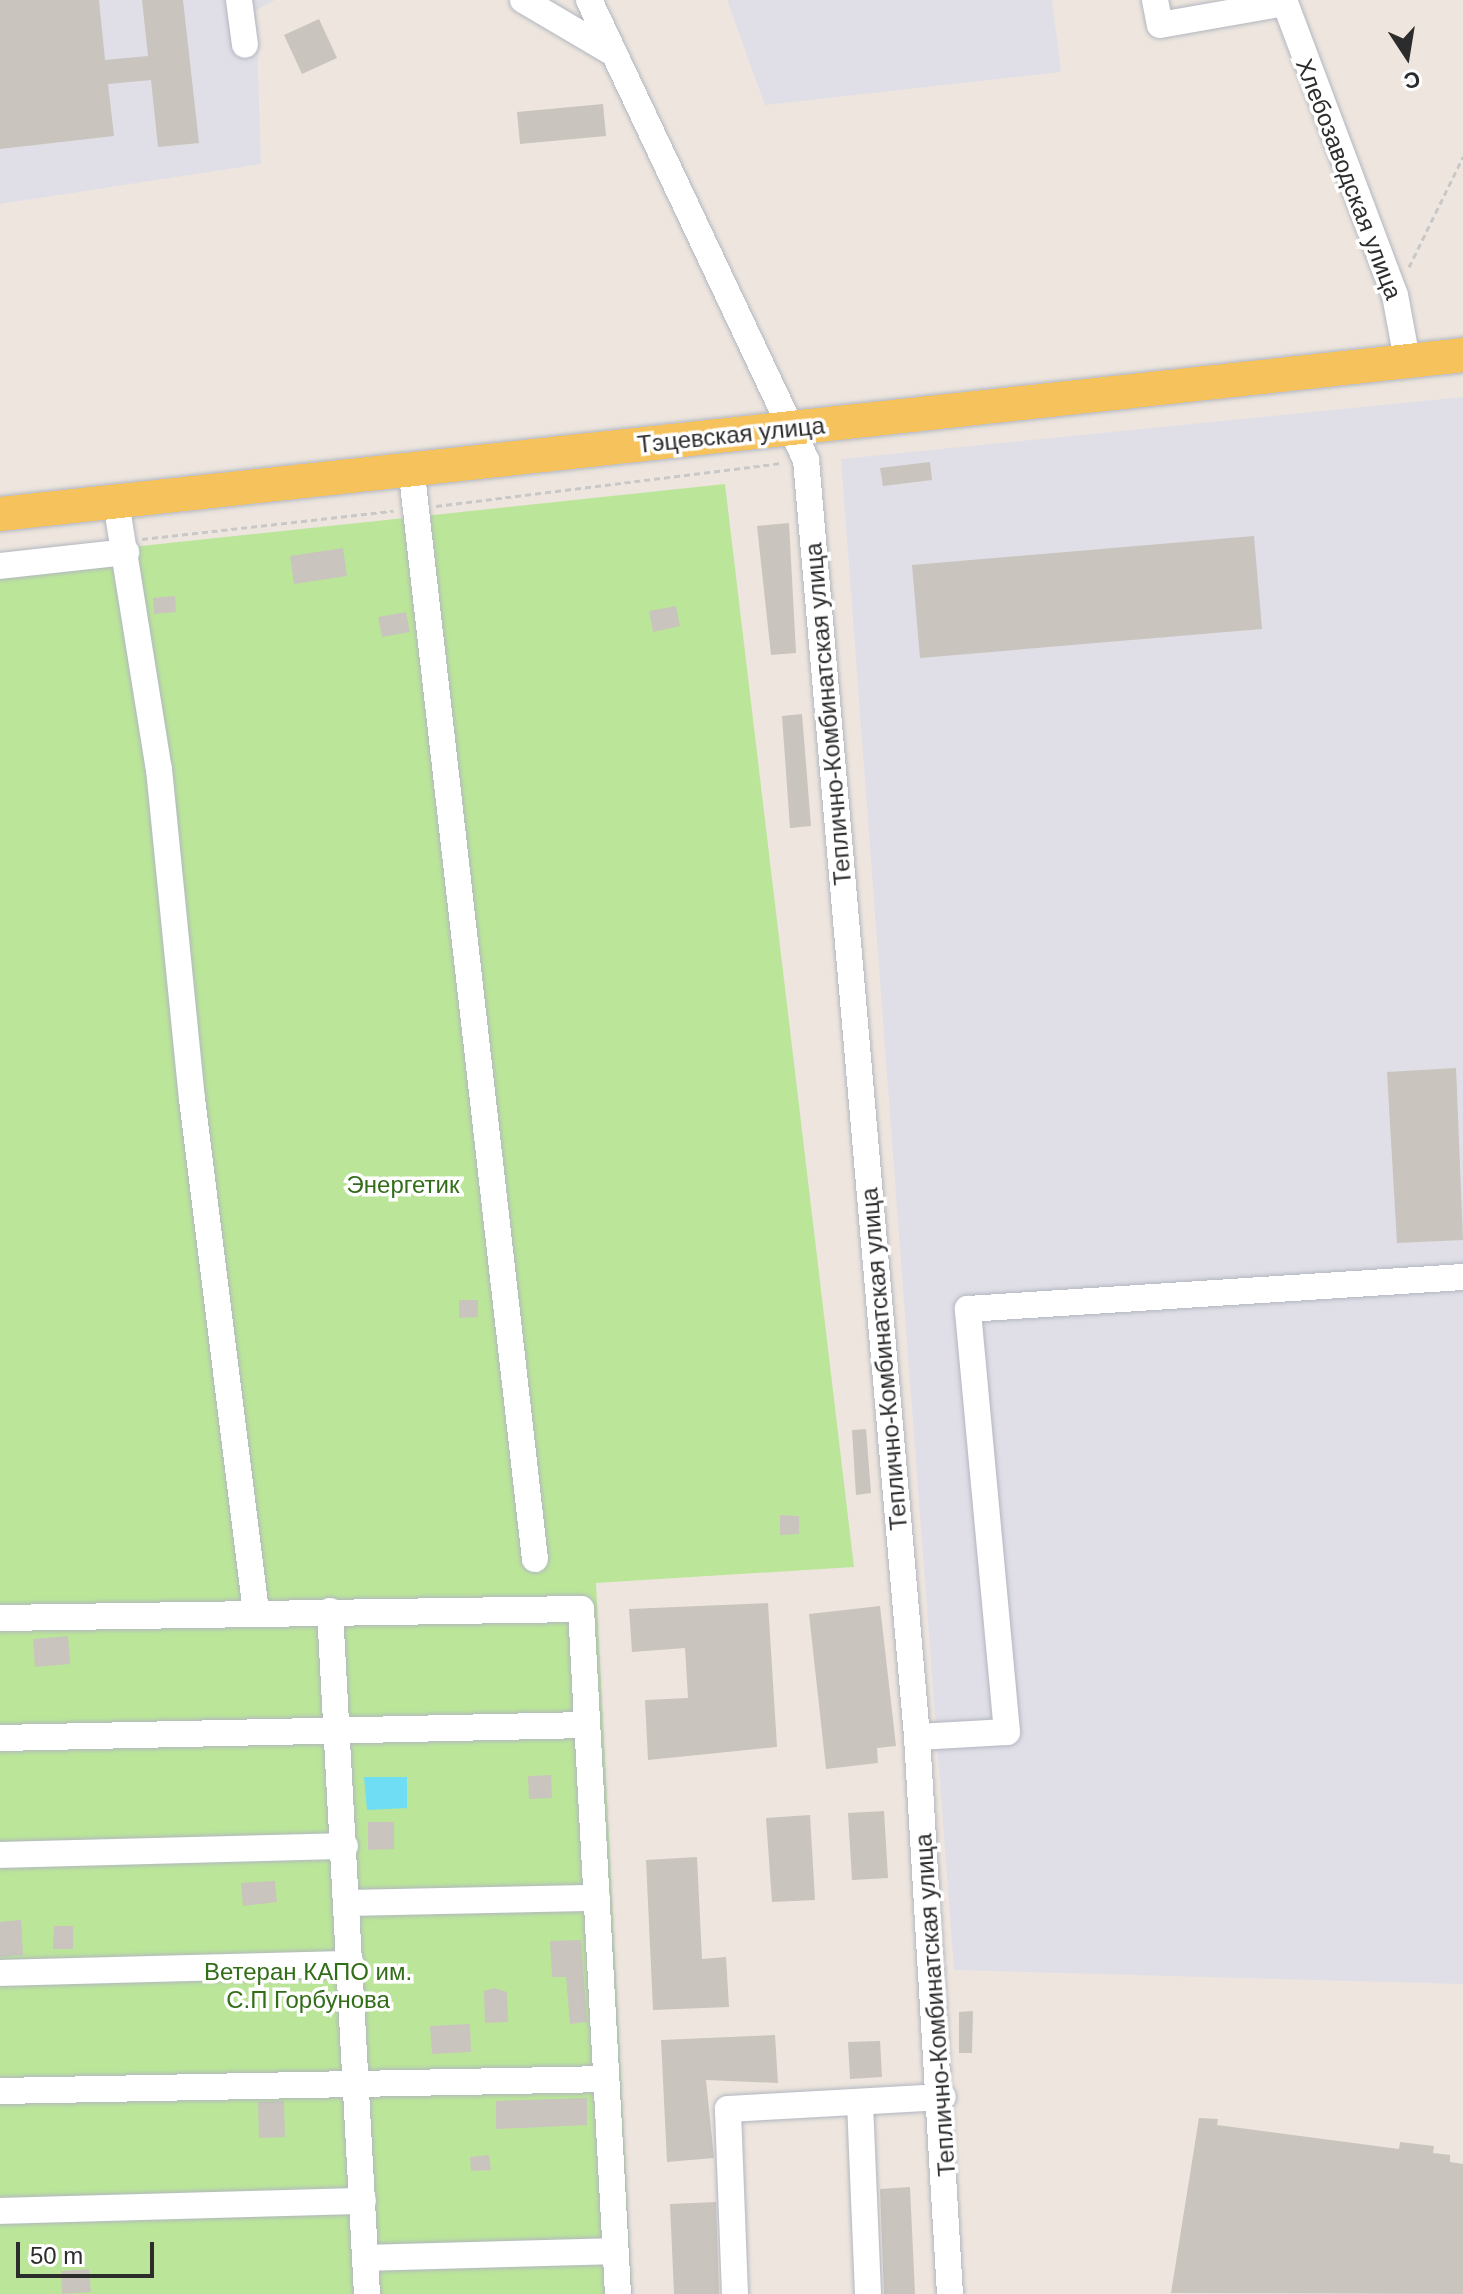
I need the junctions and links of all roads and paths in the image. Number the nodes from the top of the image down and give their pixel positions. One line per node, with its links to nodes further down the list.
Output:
1 (239, 0): 6 (street)
2 (523, 0): 7 (street)
3 (589, 0): 7 (street, Теплично-Комбинатская улица)
4 (1155, 0): 5 (street)
5 (1285, 2): 9 (street, Хлебозаводская улица)
6 (245, 45)
7 (613, 53): 12 (street, Теплично-Комбинатская улица)
8 (1463, 157): 9 (path)
9 (1395, 295): 11 (street, Хлебозаводская улица)
10 (1463, 355): 11 (main road, Тэцевская улица)
11 (1407, 360): 12 (main road, Тэцевская улица)
12 (790, 430): 13 (main road, Тэцевская улица); 25 (street, Теплично-Комбинатская улица)
13 (411, 466): 14 (main road, Тэцевская улица); 19 (street)
14 (116, 502): 15 (main road, Тэцевская улица); 16 (street)
15 (0, 514)
16 (126, 552): 17 (street); 21 (street)
17 (0, 566)
18 (1463, 1277): 25 (street)
19 (535, 1559)
20 (330, 1611): 21 (street); 23 (street); 24 (street)
21 (256, 1612): 22 (street)
22 (0, 1618)
23 (587, 1725): 24 (street); 29 (street)
24 (338, 1729): 26 (street); 27 (street)
25 (917, 1737): 36 (street, Теплично-Комбинатская улица)
26 (0, 1738)
27 (345, 1846): 28 (street); 30 (street)
28 (0, 1855)
29 (597, 1898): 30 (street); 33 (street)
30 (348, 1903): 31 (street)
31 (351, 1964): 32 (street); 34 (street)
32 (0, 1973)
33 (606, 2079): 34 (street); 40 (street)
34 (358, 2081): 35 (street); 38 (street)
35 (0, 2091)
36 (943, 2097): 37 (street); 46 (street, Теплично-Комбинатская улица)
37 (860, 2103): 44 (street); 45 (street)
38 (363, 2201): 39 (street); 41 (street)
39 (0, 2211)
40 (615, 2251): 41 (street); 43 (street)
41 (366, 2258): 42 (street)
42 (367, 2294)
43 (618, 2294)
44 (735, 2294)
45 (868, 2294)
46 (950, 2294)

